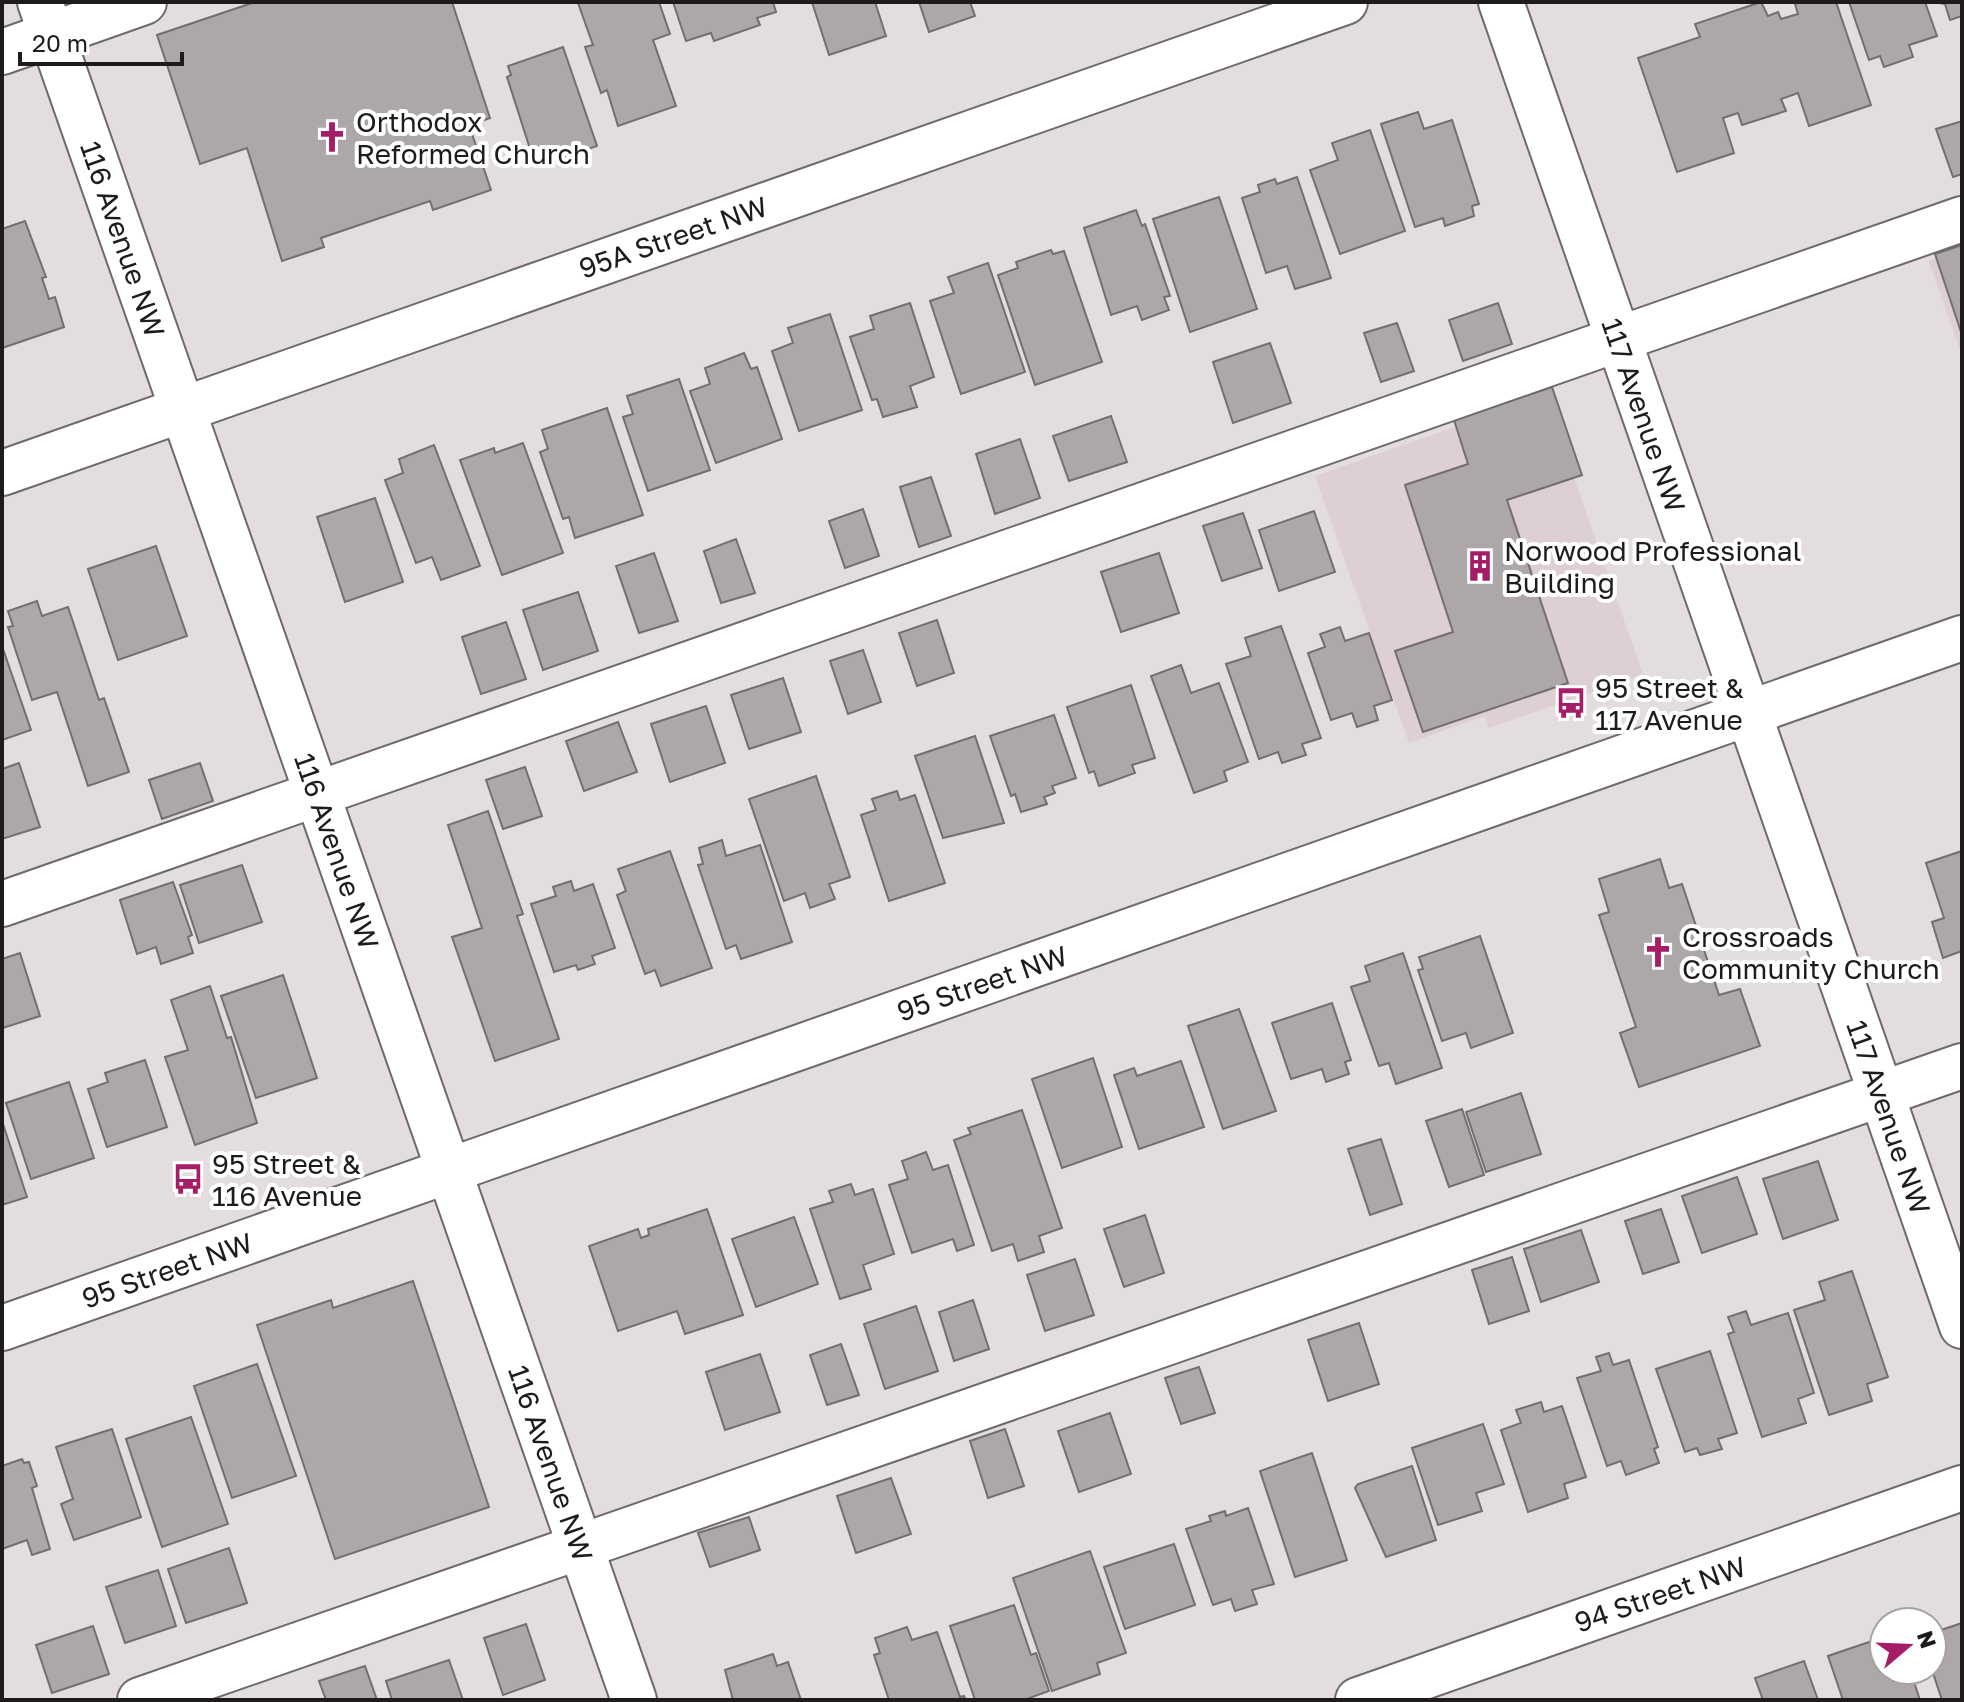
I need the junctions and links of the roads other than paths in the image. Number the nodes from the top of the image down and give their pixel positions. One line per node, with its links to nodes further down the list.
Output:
1 (144, 2): 4 (street)
2 (1345, 2): 8 (street, 95A Street NW)
3 (1501, 2): 7 (street, 117 Avenue NW)
4 (45, 18): 5 (street); 8 (street, 116 Avenue NW)
5 (2, 52)
6 (1962, 219): 7 (street)
7 (1618, 341): 11 (street, 117 Avenue NW); 12 (street)
8 (183, 409): 9 (street, 95A Street NW); 12 (street, 116 Avenue NW)
9 (2, 473)
10 (1962, 638): 11 (street, 95 Street NW)
11 (1750, 713): 15 (street, 117 Avenue NW); 16 (street, 95 Street NW)
12 (317, 793): 13 (street); 16 (street, 116 Avenue NW)
13 (2, 904)
14 (1962, 1066): 15 (street)
15 (1880, 1095): 17 (street, 117 Avenue NW); 20 (street)
16 (450, 1170): 18 (street, 95 Street NW); 20 (street, 116 Avenue NW)
17 (1962, 1326)
18 (2, 1328)
19 (1962, 1488): 23 (street, 94 Street NW)
20 (580, 1547): 21 (street); 22 (street, 116 Avenue NW)
21 (140, 1700)
22 (634, 1700)
23 (1358, 1700)

